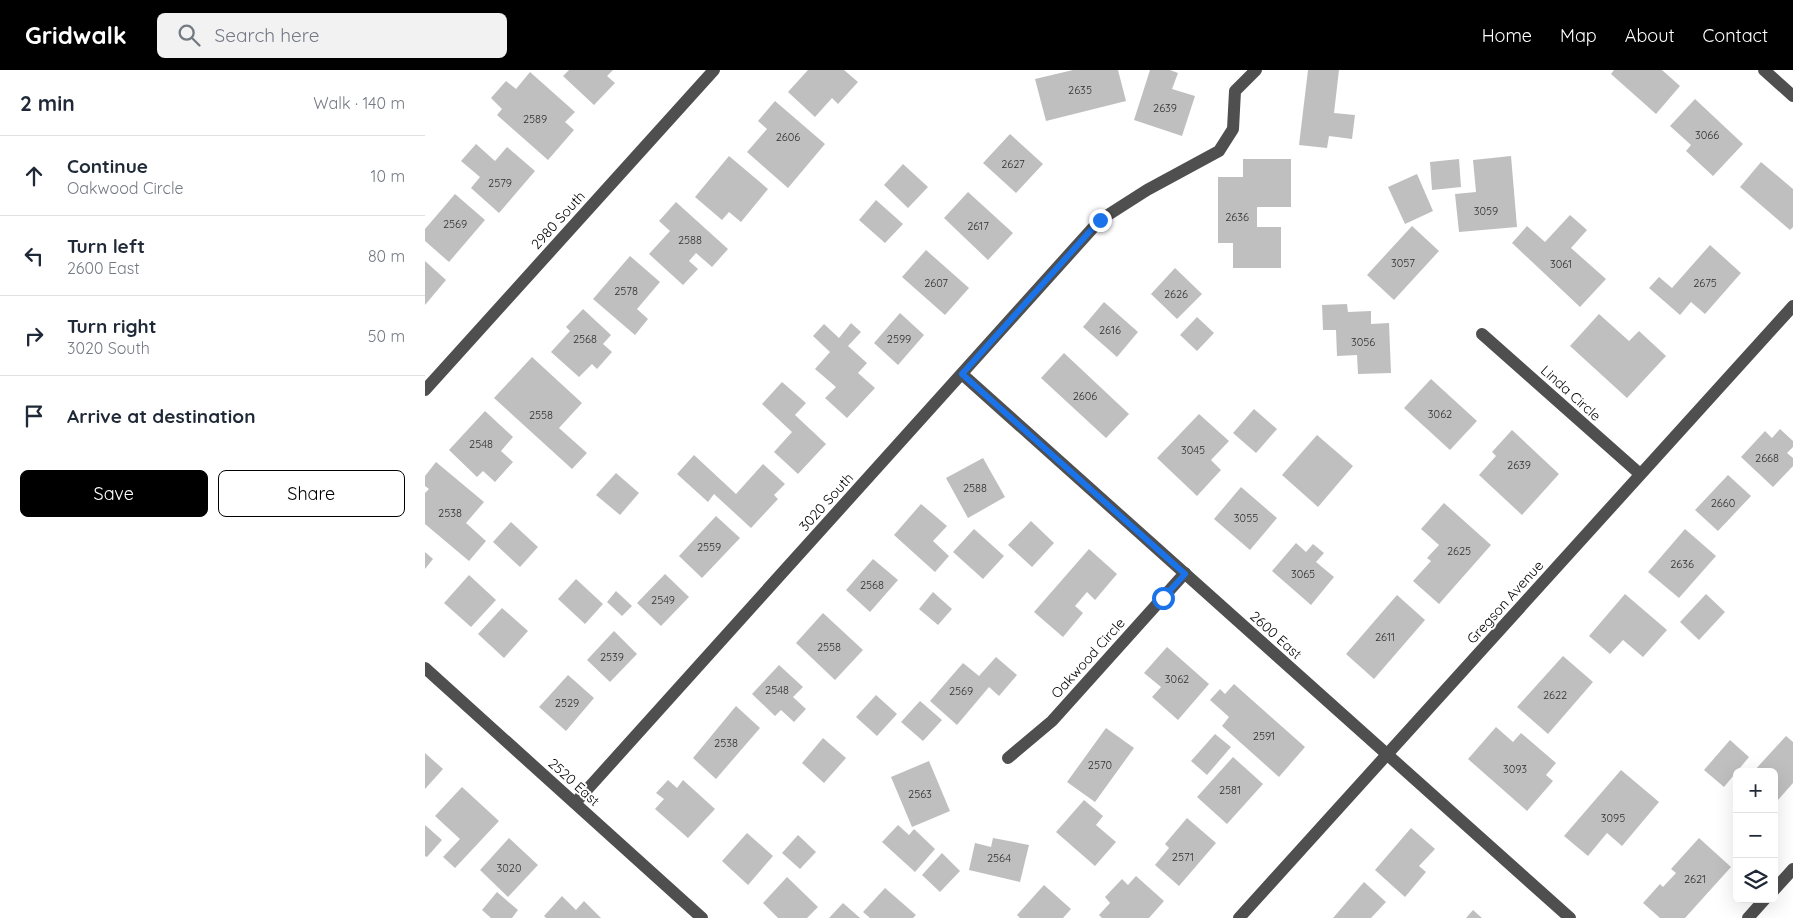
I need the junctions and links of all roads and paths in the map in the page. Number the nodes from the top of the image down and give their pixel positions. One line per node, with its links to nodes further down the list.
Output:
1 (714, 70): 8 (street, 2980 South)
2 (1256, 70): 7 (street, 3020 South)
3 (1765, 70): 4 (street)
4 (1793, 96)
5 (1793, 306): 9 (street, Gregson Avenue)
6 (1483, 334): 9 (street, Linda Circle)
7 (962, 374): 10 (street, 2600 East); 14 (street, 3020 South)
8 (425, 390)
9 (1641, 474): 12 (street, Gregson Avenue)
10 (1185, 574): 12 (street, 2600 East); 13 (street, Oakwood Circle)
11 (425, 668): 14 (street, 2520 East)
12 (1387, 754): 19 (street, Gregson Avenue); 20 (street, 2600 East)
13 (1008, 758)
14 (575, 804): 18 (street, 2520 East)
15 (1793, 869): 16 (street)
16 (1778, 886)
17 (1761, 903): 21 (street)
18 (702, 918)
19 (1239, 918)
20 (1570, 918)
21 (1748, 918)

